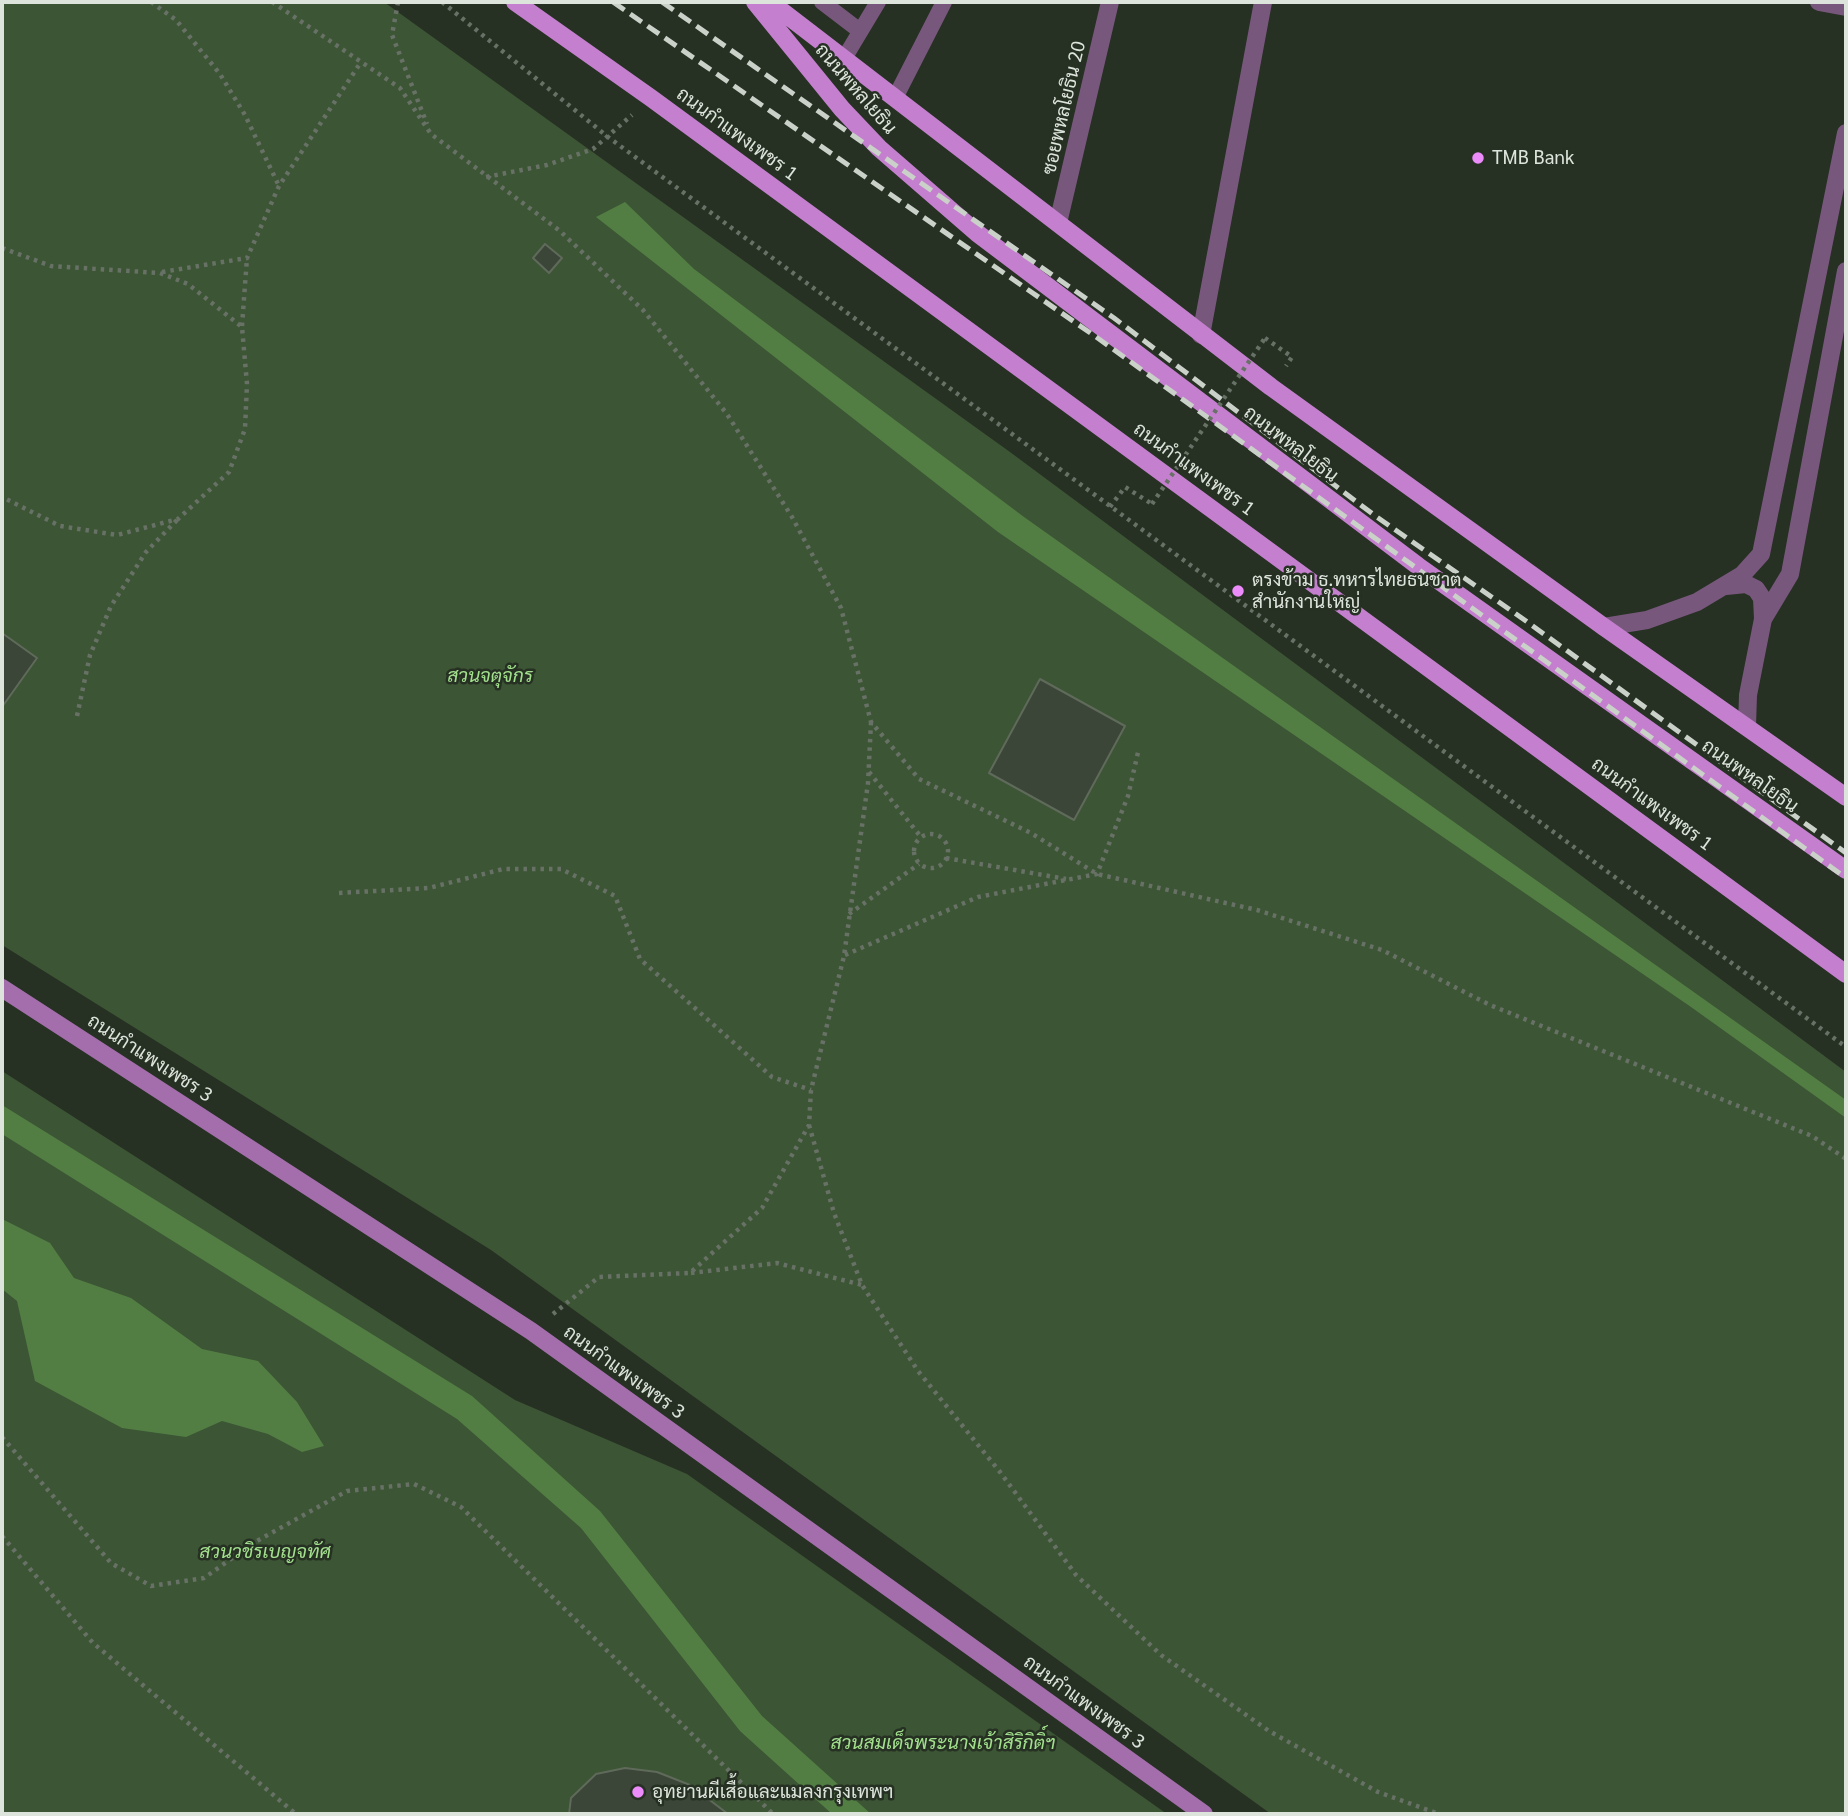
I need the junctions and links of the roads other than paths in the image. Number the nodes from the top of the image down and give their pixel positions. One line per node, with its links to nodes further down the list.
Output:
1 (515, 2): 24 (main road, ถนนกำแพงเพชร 1)
2 (755, 2): 23 (main road, ถนนพหลโยธิน)
3 (770, 2): 12 (main road, ถนนพหลโยธิน)
4 (822, 2): 11 (lane)
5 (878, 2): 11 (lane)
6 (944, 2): 13 (lane)
7 (1110, 2): 15 (street, ซอยพหลโยธิน 20)
8 (1263, 2): 17 (street)
9 (1819, 2): 10 (street)
10 (1846, 7)
11 (860, 30): 12 (lane)
12 (845, 57): 13 (main road, ถนนพหลโยธิน)
13 (896, 96): 15 (main road, ถนนพหลโยธิน)
14 (1846, 133): 18 (street)
15 (1058, 223): 17 (main road, ถนนพหลโยธิน)
16 (1846, 271): 19 (street)
17 (1201, 335): 20 (main road, ถนนพหลโยธิน)
18 (1726, 586): 19 (street); 20 (street)
19 (1763, 619): 21 (street)
20 (1604, 627): 21 (main road, ถนนพหลโยธิน)
21 (1747, 726): 22 (main road, ถนนพหลโยธิน)
22 (1846, 797)
23 (1846, 870)
24 (1846, 974)
25 (2, 988): 26 (street, ถนนกำแพงเพชร 3)
26 (1204, 1814)

